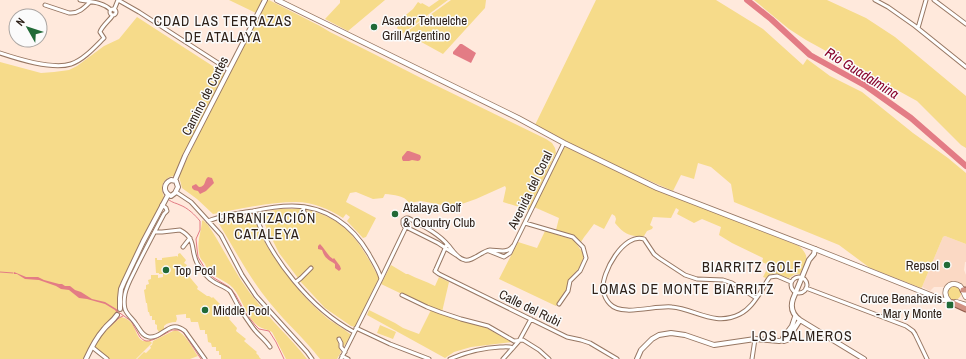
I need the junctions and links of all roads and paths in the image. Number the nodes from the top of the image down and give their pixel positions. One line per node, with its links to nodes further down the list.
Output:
1 (80, 0): 8 (street)
2 (118, 0): 10 (street); 15 (street)
3 (264, 0): 15 (street, Camino de Cortes)
4 (277, 0): 16 (main road)
5 (875, 0): 12 (street)
6 (926, 0): 12 (street)
7 (934, 0): 11 (street)
8 (90, 2): 9 (street); 10 (street)
9 (45, 5)
10 (113, 10): 13 (street)
11 (966, 24)
12 (918, 28): 14 (street)
13 (0, 53)
14 (966, 67)
15 (229, 70): 17 (street, Camino de Cortes)
16 (564, 143): 25 (street, Avenida del Coral); 33 (main road)
17 (175, 180): 18 (street); 19 (street)
18 (176, 192): 19 (street); 24 (street)
19 (168, 195): 20 (street)
20 (163, 206): 27 (street); 52 (street)
21 (302, 207): 22 (street); 23 (street); 38 (street)
22 (254, 211): 24 (street); 39 (street)
23 (310, 220)
24 (208, 221): 73 (street)
25 (525, 223): 30 (street, Avenida del Coral); 50 (street)
26 (406, 227): 29 (street); 32 (street); 38 (street)
27 (154, 232): 28 (street); 72 (street)
28 (190, 238): 31 (street); 65 (street)
29 (447, 244): 32 (street); 35 (street)
30 (513, 246): 34 (street); 34 (street)
31 (183, 247)
32 (445, 248): 35 (street); 56 (street, Calle del Rubi)
33 (813, 248): 37 (street); 45 (main road)
34 (487, 250): 35 (street)
35 (456, 255)
36 (311, 268): 39 (street)
37 (802, 275): 40 (street); 41 (street); 44 (street)
38 (381, 279): 58 (street)
39 (296, 282): 59 (street)
40 (791, 282): 44 (street); 48 (street)
41 (806, 288): 44 (street); 83 (street)
42 (945, 291): 43 (main road); 45 (main road); 49 (main road)
43 (964, 291): 47 (main road); 49 (main road)
44 (796, 292): 55 (street)
45 (931, 295): 49 (main road)
46 (402, 296): 63 (street)
47 (966, 297)
48 (756, 298): 48 (street)
49 (952, 302): 51 (main road); 53 (highway)
50 (559, 304)
51 (966, 305)
52 (120, 309): 54 (street)
53 (966, 309)
54 (117, 315): 64 (street)
55 (796, 317): 57 (street); 62 (street)
56 (531, 319): 63 (street); 79 (street, Calle del Rubi)
57 (800, 320): 62 (street); 82 (street)
58 (356, 328): 59 (street); 75 (street)
59 (354, 332): 67 (street)
60 (339, 339): 67 (street)
61 (755, 339): 62 (street); 80 (street); 81 (street)
62 (783, 340)
63 (519, 341): 66 (street); 78 (street)
64 (92, 347): 70 (street); 71 (street)
65 (270, 347)
66 (513, 348): 68 (street); 77 (street)
67 (345, 352): 69 (street)
68 (459, 357): 76 (street)
69 (341, 358): 74 (street)
70 (86, 359)
71 (107, 359)
72 (205, 359)
73 (312, 359)
74 (348, 359)
75 (430, 359)
76 (450, 359)
77 (503, 359)
78 (549, 359)
79 (618, 359)
80 (637, 359)
81 (752, 359)
82 (864, 359)
83 (927, 359)

